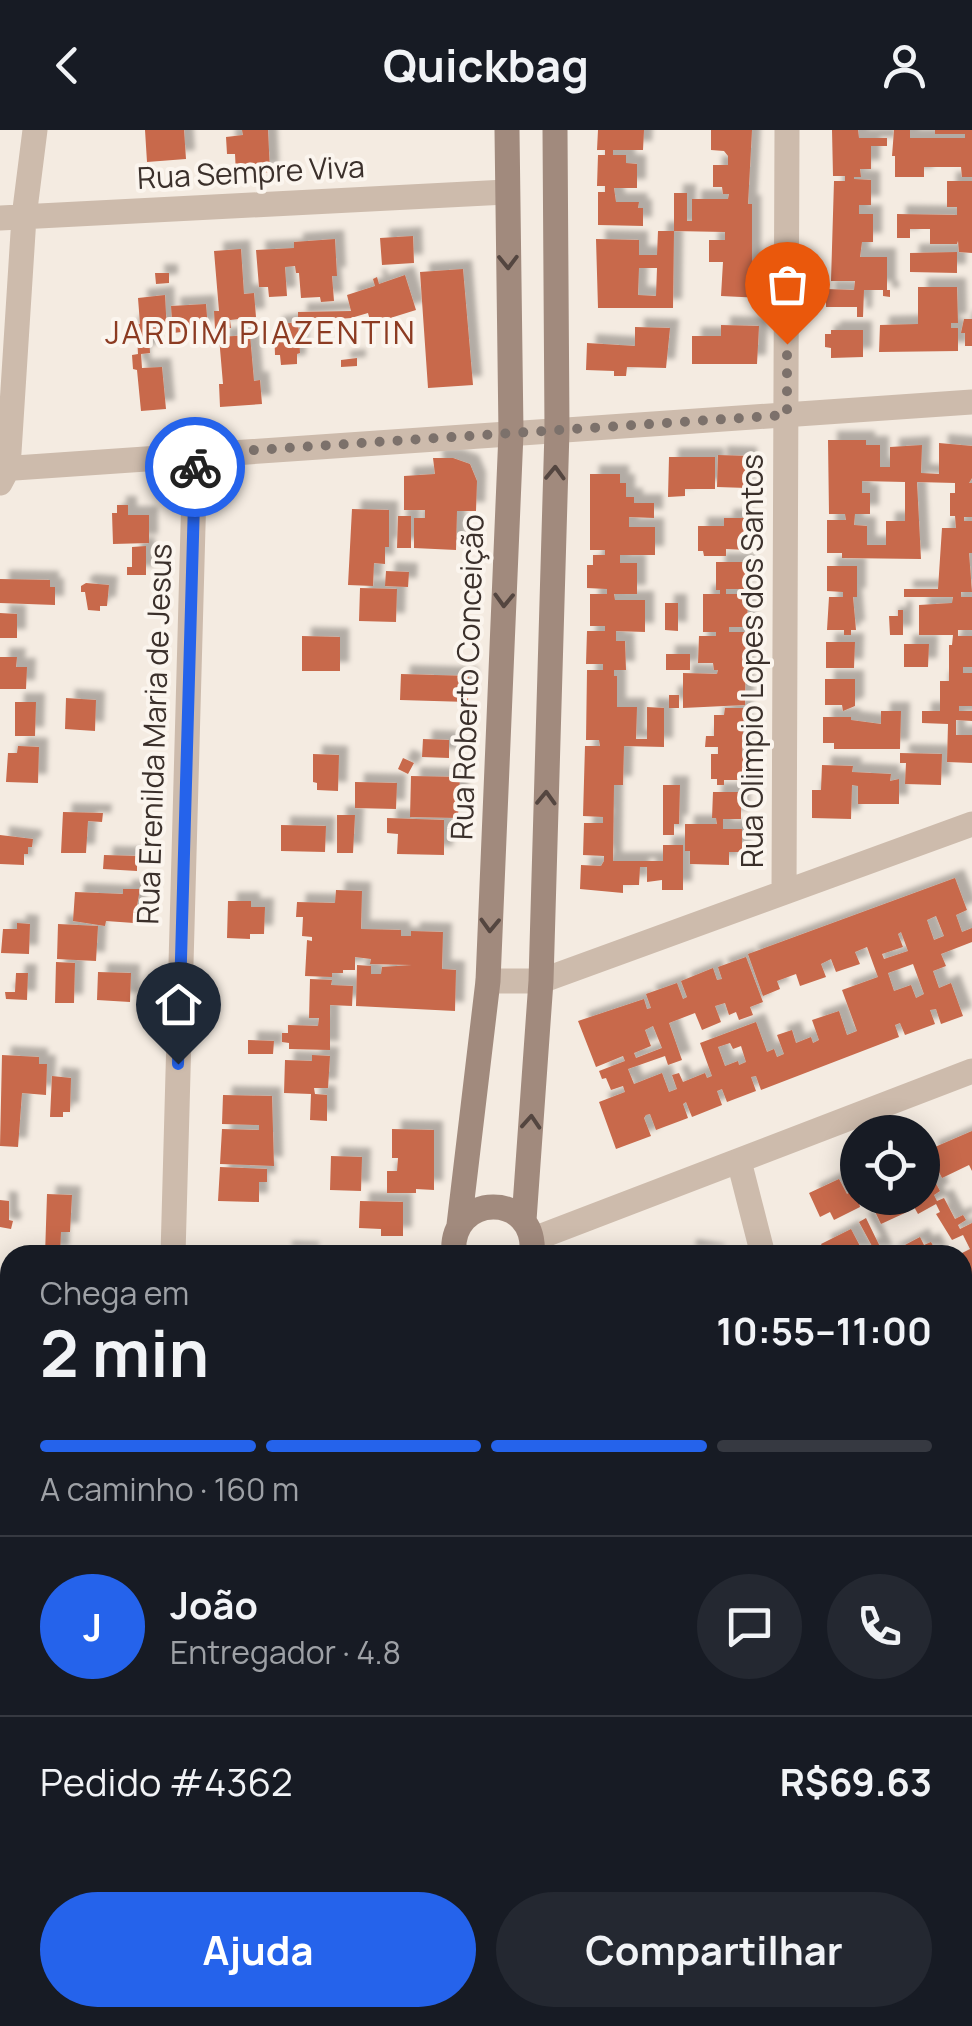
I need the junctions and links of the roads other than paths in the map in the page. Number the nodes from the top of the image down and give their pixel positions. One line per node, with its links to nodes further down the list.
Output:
1 (34, 130): 6 (street)
2 (508, 130): 5 (street, Rua Roberto Conceição)
3 (554, 130): 9 (street)
4 (787, 130): 8 (street, Rua Olimpio Lopes dos Santos)
5 (506, 192): 6 (street, Rua Sempre Viva); 10 (street, Rua Roberto Conceição, one-way to 10)
6 (12, 218): 12 (street)
7 (972, 402): 8 (street)
8 (787, 415): 9 (street); 14 (street, Rua Olimpio Lopes dos Santos)
9 (557, 430): 10 (street); 15 (street, one-way to 9)
10 (512, 433): 11 (street); 16 (street, Rua Roberto Conceição, one-way to 16)
11 (195, 454): 12 (street); 20 (street, Rua Erenilda Maria de Jesus)
12 (3, 473)
13 (972, 824): 14 (street)
14 (784, 892): 15 (street)
15 (541, 980): 16 (street); 19 (street, one-way to 15)
16 (488, 981): 21 (street, Rua Roberto Conceição)
17 (972, 1071): 18 (street)
18 (739, 1161): 19 (street); 22 (street)
19 (530, 1238): 21 (street)
20 (172, 1245)
21 (453, 1245)
22 (760, 1245)

